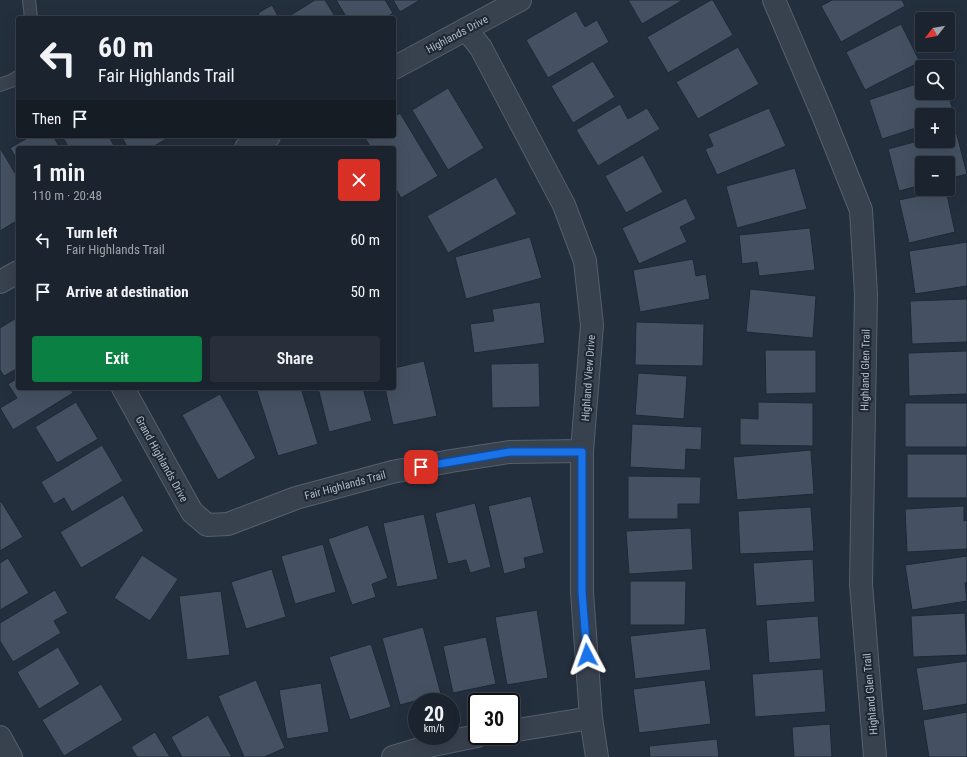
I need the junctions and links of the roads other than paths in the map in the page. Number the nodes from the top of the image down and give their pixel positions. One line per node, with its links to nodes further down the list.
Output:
1 (29, 0): 4 (lane)
2 (520, 0): 5 (street, Highlands Drive)
3 (774, 0): 23 (street, Highland Glen Trail)
4 (31, 16)
5 (466, 29): 6 (street, Highlands Drive); 14 (street, Highland View Drive)
6 (396, 67)
7 (16, 78): 8 (lane)
8 (0, 85)
9 (265, 138): 10 (street)
10 (250, 146)
11 (16, 273): 12 (street)
12 (0, 282)
13 (124, 390): 15 (street, Grand Highlands Drive)
14 (582, 452): 15 (street, Fair Highlands Trail); 16 (street, Highland View Drive)
15 (207, 525)
16 (591, 718): 17 (street); 22 (street, Highland View Drive)
17 (520, 730)
18 (0, 737): 20 (street)
19 (468, 738): 21 (street)
20 (11, 757)
21 (393, 757)
22 (597, 757)
23 (875, 757)

